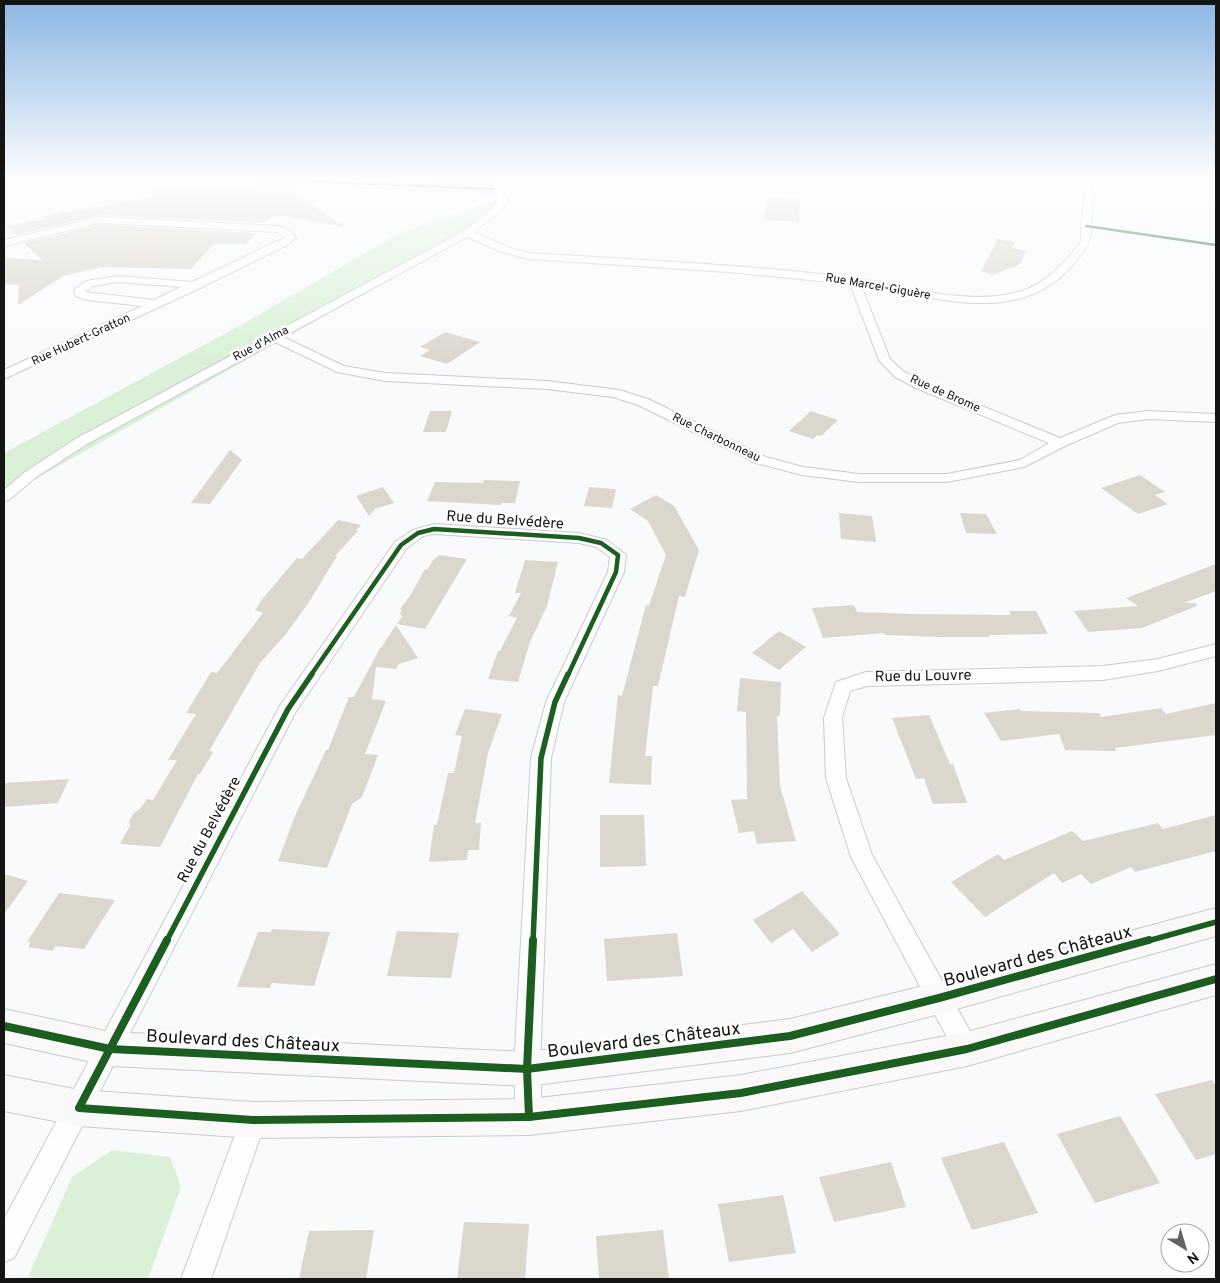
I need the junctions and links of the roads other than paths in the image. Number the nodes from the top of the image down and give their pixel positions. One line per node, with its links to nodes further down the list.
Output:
1 (21, 238): 6 (street, Rue Hubert-Gratton)
2 (291, 238): 8 (street, Rue Hubert-Gratton)
3 (458, 238): 10 (street, Rue d'Alma)
4 (478, 238): 7 (street, Rue Marcel-Giguère)
5 (1086, 238): 7 (street, Rue Marcel-Giguère)
6 (4, 242)
7 (854, 280): 13 (street, Rue de Brome)
8 (196, 286): 9 (street, Rue Hubert-Gratton); 9 (street, Rue Hubert-Gratton)
9 (158, 304): 11 (street, Rue Hubert-Gratton)
10 (274, 337): 13 (street, Rue Charbonneau); 14 (street, Rue d'Alma)
11 (4, 375)
12 (1216, 418): 13 (street, Rue Charbonneau)
13 (1060, 443)
14 (4, 497)
15 (1216, 650): 18 (street, Rue du Louvre)
16 (1216, 922): 18 (street, Boulevard des Châteaux)
17 (1216, 979): 21 (street)
18 (939, 998): 21 (street, Rue du Louvre); 22 (street, Boulevard des Châteaux)
19 (4, 1026): 20 (street, Boulevard des Châteaux)
20 (110, 1049): 22 (street, Boulevard des Châteaux); 22 (street, Rue du Belvédère); 24 (street, Rue du Belvédère)
21 (967, 1049): 25 (street)
22 (527, 1069): 25 (street, Rue du Belvédère)
23 (4, 1093): 24 (street)
24 (79, 1108): 26 (street); 27 (street)
25 (529, 1117): 26 (street)
26 (253, 1120): 28 (street)
27 (4, 1248)
28 (196, 1279)

